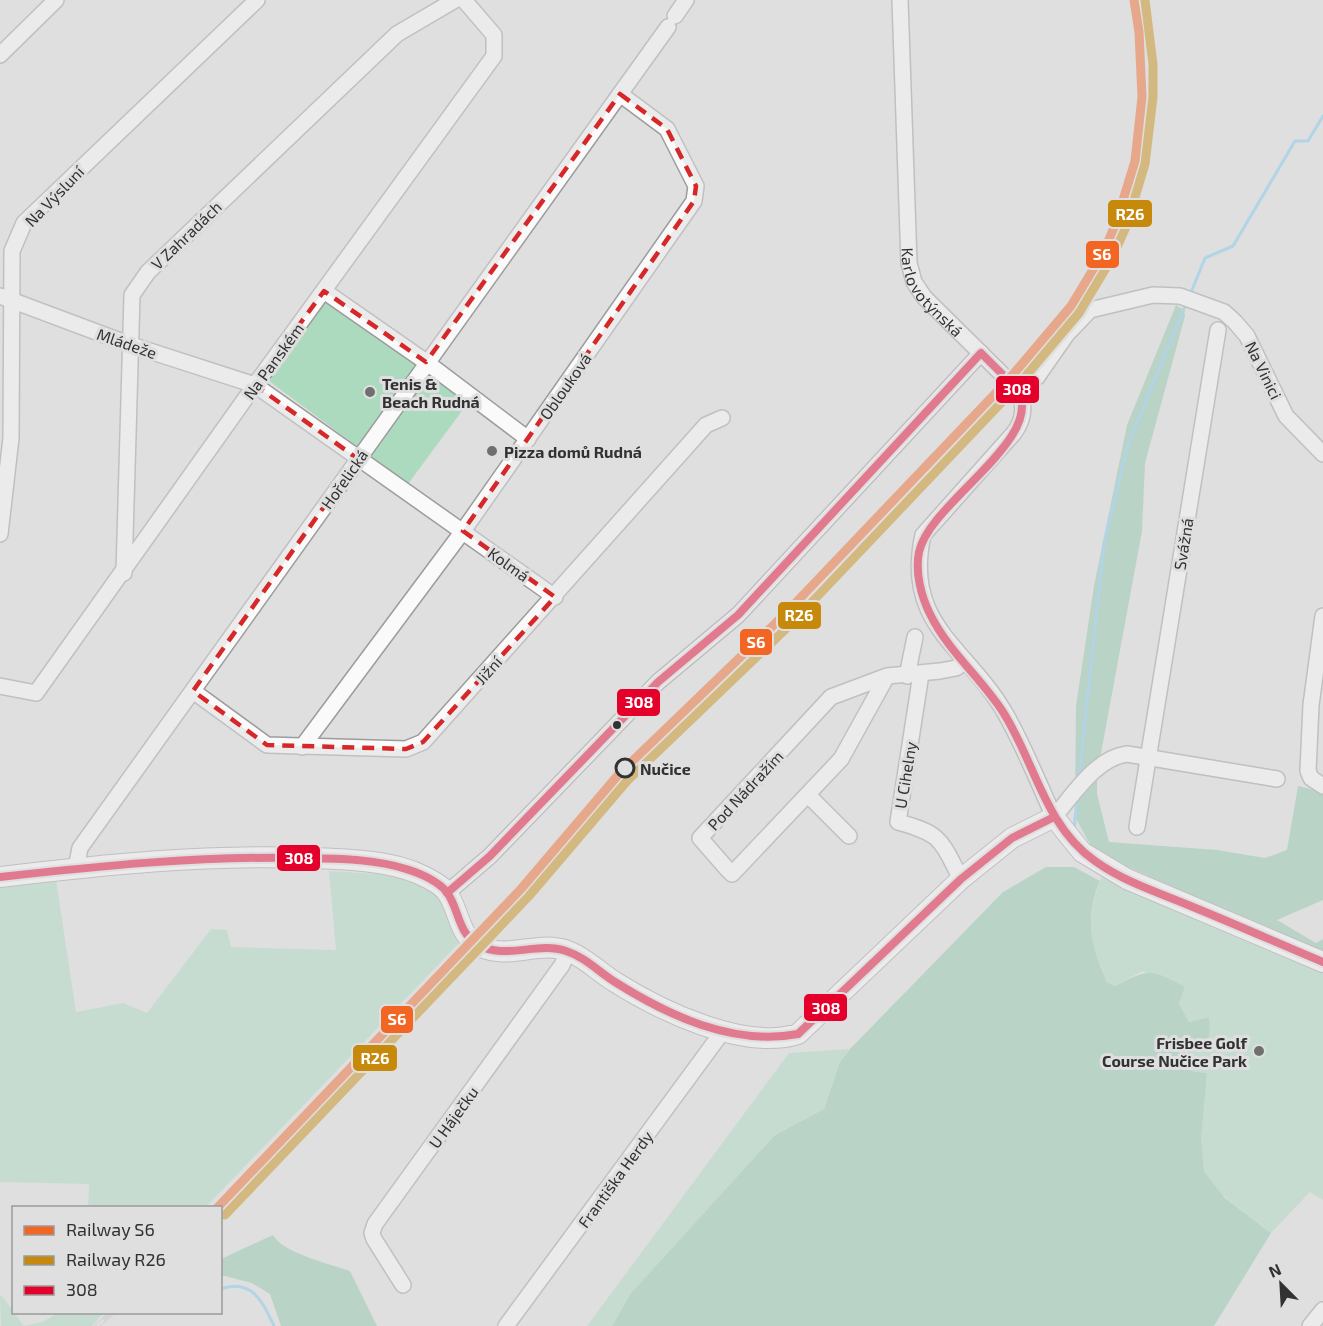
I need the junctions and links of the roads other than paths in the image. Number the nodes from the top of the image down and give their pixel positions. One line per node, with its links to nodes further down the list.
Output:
1 (56, 0): 7 (street)
2 (257, 0): 10 (street, Na Výsluní)
3 (455, 0): 12 (street, V Zahradách)
4 (464, 0): 9 (street, Na Panském)
5 (686, 0): 8 (street)
6 (900, 0): 13 (street, Karlovotýnská)
7 (0, 55)
8 (620, 94): 14 (street, Hořelická); 18 (street, Oblouková)
9 (324, 291): 14 (street); 15 (street, Na Panském)
10 (5, 298): 12 (street, Mládeže); 22 (street, Na Výsluní)
11 (1218, 330): 33 (street, Svážná)
12 (130, 345): 15 (street, Mládeže); 23 (street, V Zahradách)
13 (981, 353): 16 (street, Karlovotýnská); 43 (street)
14 (426, 362): 18 (street); 20 (street, Hořelická)
15 (255, 385): 20 (street, Mládeže); 23 (street, Na Panském)
16 (1018, 391): 19 (street, Na Vinici); 27 (street)
17 (722, 418): 24 (street, Jižní)
18 (528, 439): 21 (street, Oblouková)
19 (1323, 454)
20 (358, 459): 21 (street, Kolmá); 31 (street, Hořelická)
21 (463, 531): 24 (street, Kolmá); 32 (street, Oblouková)
22 (0, 534)
23 (124, 573): 30 (street, Na Panském)
24 (555, 597): 32 (street, Jižní)
25 (1323, 615): 35 (street)
26 (915, 637): 28 (street)
27 (964, 662): 28 (street, Pod Nádražím); 37 (street)
28 (914, 675): 29 (street, Pod Nádražím); 42 (street, U Cihelny)
29 (887, 676): 36 (street, Pod Nádražím); 36 (street, Pod Nádražím)
30 (0, 686)
31 (194, 691): 32 (street, Jižní); 40 (street, Hořelická)
32 (302, 747)
33 (1148, 757): 34 (street); 37 (street); 38 (street, Svážná)
34 (1277, 778)
35 (1323, 786)
36 (808, 795): 39 (street)
37 (1054, 817): 42 (main road); 45 (main road)
38 (1137, 827)
39 (849, 836)
40 (76, 868): 41 (main road); 43 (main road)
41 (0, 877)
42 (961, 879): 46 (main road)
43 (447, 893): 44 (main road)
44 (568, 951): 46 (main road); 47 (street, U Háječku)
45 (1323, 962)
46 (723, 1031): 49 (street, Františka Herdy)
47 (403, 1285)
48 (1323, 1310): 50 (street)
49 (506, 1326)
50 (1310, 1326)

